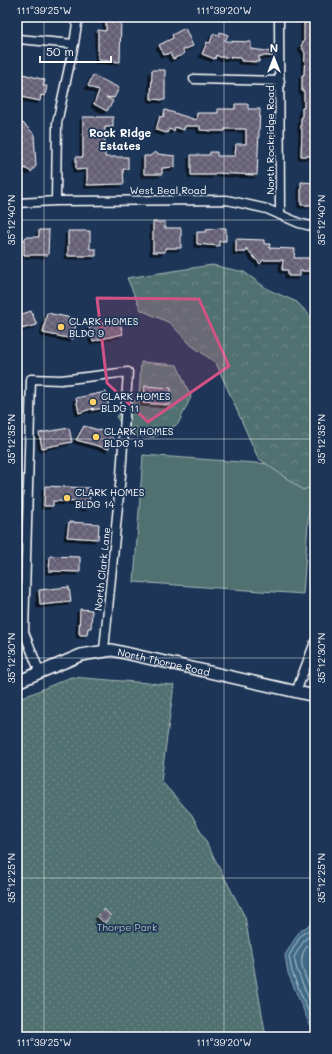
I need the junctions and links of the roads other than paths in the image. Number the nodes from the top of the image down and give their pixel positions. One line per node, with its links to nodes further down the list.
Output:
1 (78, 17): 4 (street)
2 (279, 17): 6 (street, North Rockridge Road)
3 (18, 39): 4 (street)
4 (74, 44): 7 (street)
5 (194, 79): 6 (street)
6 (280, 81): 9 (street, North Rockridge Road)
7 (56, 201): 8 (street, West Beal Road); 9 (street, West Beal Road)
8 (17, 203)
9 (280, 215): 10 (street, West Beal Road)
10 (315, 227)
11 (315, 642): 15 (street)
12 (104, 650): 13 (street, North Thorpe Road); 13 (street, North Clark Lane); 15 (street, North Thorpe Road)
13 (40, 673): 14 (street, North Thorpe Road)
14 (17, 682)
15 (296, 692): 16 (street, North Thorpe Road)
16 (315, 696)

